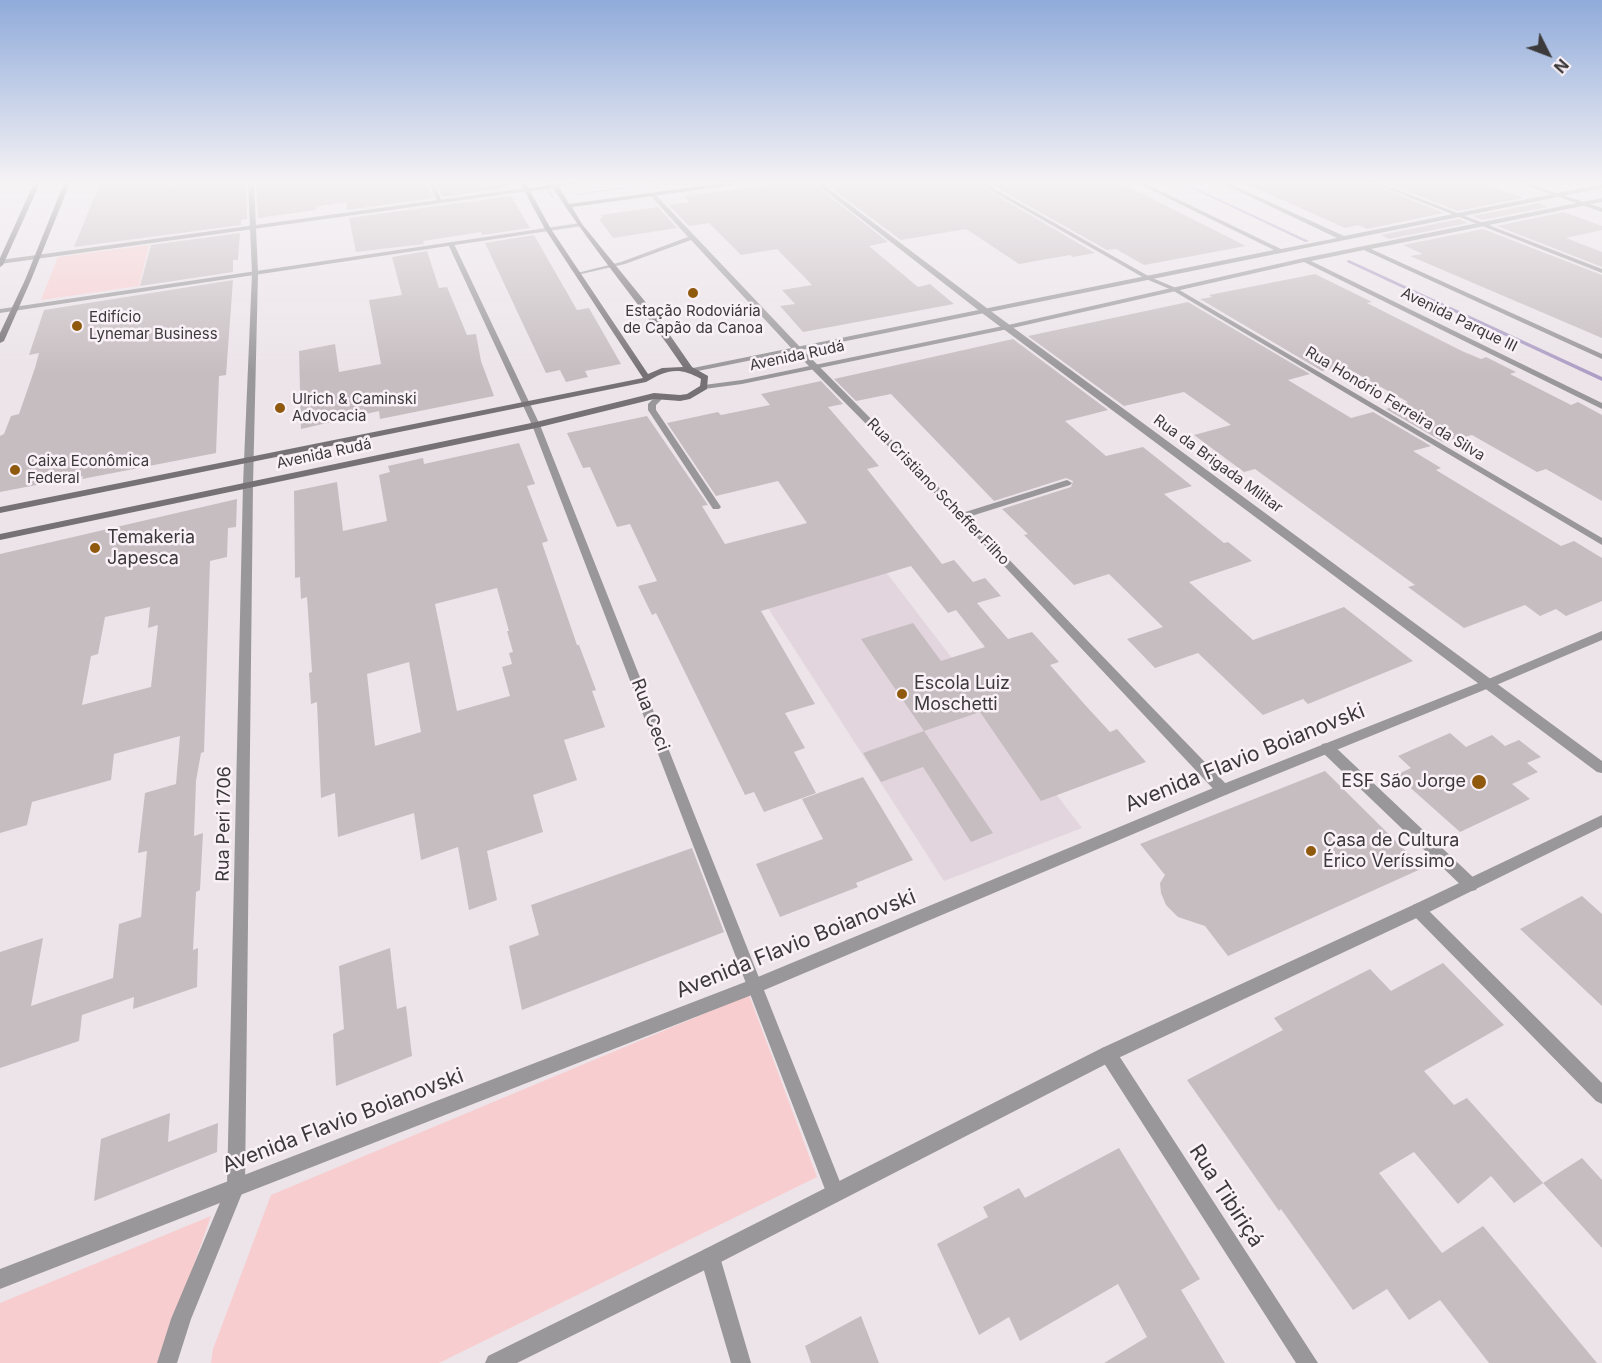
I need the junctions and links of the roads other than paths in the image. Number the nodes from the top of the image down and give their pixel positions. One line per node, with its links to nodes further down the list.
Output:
1 (8, 247): 22 (main road)
2 (41, 247): 20 (main road)
3 (112, 247): 20 (street)
4 (254, 247): 25 (street, Rua Peri 1706)
5 (433, 247): 25 (street)
6 (452, 247): 41 (street, Rua Ceci)
7 (560, 247): 26 (main road)
8 (597, 247): 23 (main road)
9 (666, 247): 23 (street)
10 (702, 247): 34 (street, Rua Cristiano Scheffer Filho)
11 (901, 247): 31 (street, Rua da Brigada Militar)
12 (1093, 247): 27 (street)
13 (1272, 247): 19 (street, Avenida Parque III)
14 (1302, 247): 19 (street, Avenida Rudá)
15 (1362, 247): 18 (street, Avenida Parque III)
16 (1378, 247): 18 (street, Avenida Rudá)
17 (1540, 247): 24 (street)
18 (1367, 249): 21 (street, Avenida Rudá); 35 (street, Avenida Parque III)
19 (1281, 251): 21 (street, Avenida Parque III); 27 (street, Avenida Rudá)
20 (37, 257): 22 (street); 29 (main road)
21 (1305, 260): 28 (street, Avenida Rudá); 42 (street, Avenida Parque III)
22 (0, 263)
23 (613, 266): 26 (street); 37 (main road)
24 (1602, 271)
25 (255, 273): 29 (street); 44 (street, Rua Peri 1706)
26 (579, 274): 38 (main road)
27 (1148, 278): 28 (street, Rua Honório Ferreira da Silva); 31 (street, Avenida Rudá)
28 (1174, 289): 32 (street, Avenida Rudá); 51 (street, Rua Honório Ferreira da Silva)
29 (14, 309): 30 (street); 33 (main road)
30 (0, 311)
31 (985, 311): 32 (street, Rua da Brigada Militar); 34 (street, Avenida Rudá)
32 (1008, 327): 36 (street, Avenida Rudá); 53 (street, Rua da Brigada Militar)
33 (0, 341)
34 (797, 349): 36 (street, Rua Cristiano Scheffer Filho); 37 (street, Avenida Rudá)
35 (1602, 357)
36 (816, 367): 39 (street, Avenida Rudá); 49 (street, Rua Cristiano Scheffer Filho)
37 (691, 370): 38 (main road, Avenida Rudá); 39 (main road)
38 (647, 379): 40 (main road); 41 (main road, Avenida Rudá)
39 (704, 387): 40 (main road, Avenida Rudá)
40 (657, 397): 43 (main road, Avenida Rudá); 47 (street)
41 (525, 404): 43 (street, Rua Ceci); 44 (main road, Avenida Rudá)
42 (1602, 406)
43 (536, 425): 46 (main road, Avenida Rudá); 60 (street, Rua Ceci)
44 (248, 460): 46 (street, Rua Peri 1706); 48 (main road, Avenida Rudá)
45 (1067, 483): 49 (street)
46 (248, 485): 50 (main road, Avenida Rudá); 63 (street, Rua Peri 1706)
47 (716, 507)
48 (0, 510)
49 (962, 516): 56 (street, Rua Cristiano Scheffer Filho)
50 (0, 537)
51 (1602, 542)
52 (1602, 635): 53 (street, Avenida Flavio Boianovski)
53 (1490, 683): 54 (street, Avenida Flavio Boianovski); 55 (street, Rua da Brigada Militar)
54 (1327, 748): 56 (street, Avenida Flavio Boianovski); 58 (street)
55 (1602, 768)
56 (1223, 790): 60 (street, Avenida Flavio Boianovski)
57 (1602, 821): 58 (street)
58 (1471, 885): 59 (street)
59 (1418, 910): 61 (street); 62 (street)
60 (756, 986): 63 (street, Avenida Flavio Boianovski); 64 (street, Rua Ceci)
61 (1108, 1054): 64 (street); 70 (street, Rua Tibiriçá)
62 (1602, 1095)
63 (236, 1186): 66 (street, Avenida Flavio Boianovski); 67 (street, Rua Peri 1706)
64 (835, 1192): 65 (street)
65 (710, 1257): 68 (street); 69 (street)
66 (0, 1279)
67 (167, 1363)
68 (495, 1363)
69 (741, 1363)
70 (1308, 1363)

